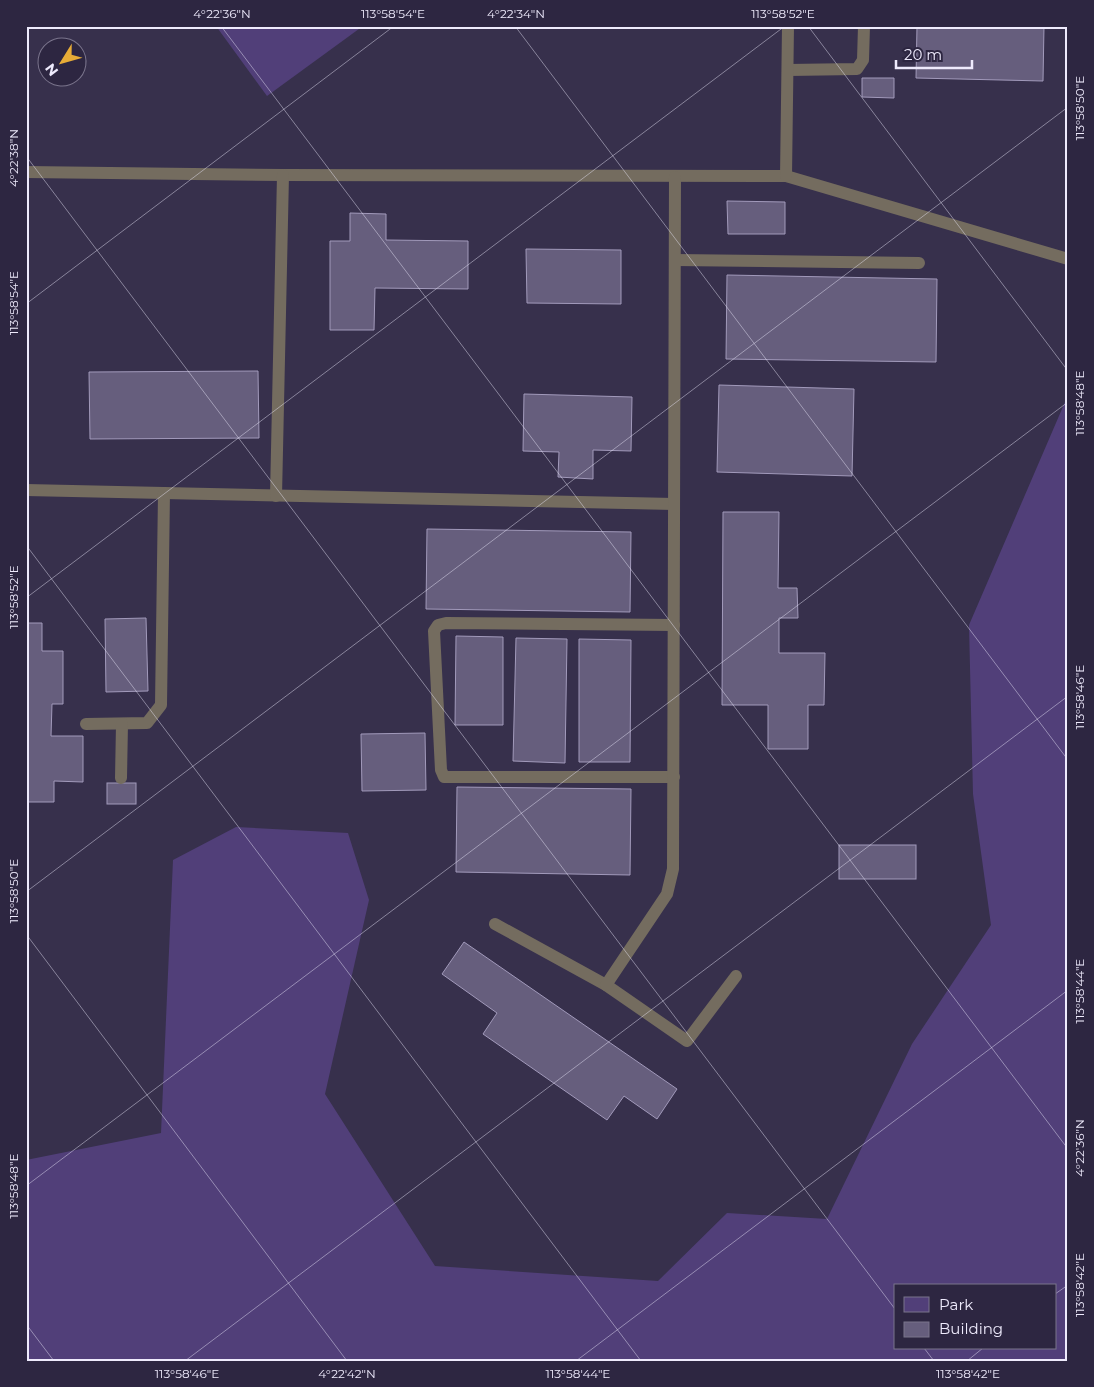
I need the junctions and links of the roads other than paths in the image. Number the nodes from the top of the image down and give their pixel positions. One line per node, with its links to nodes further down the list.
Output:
1 (788, 26): 3 (lane)
2 (864, 26): 3 (lane)
3 (788, 70): 7 (lane)
4 (26, 172): 5 (lane)
5 (283, 175): 6 (lane); 13 (lane)
6 (676, 176): 7 (lane); 9 (lane)
7 (786, 176): 8 (lane)
8 (1068, 259)
9 (675, 260): 10 (lane); 14 (lane)
10 (919, 263)
11 (26, 490): 12 (lane)
12 (164, 493): 13 (lane); 17 (lane)
13 (276, 496): 14 (lane)
14 (674, 504): 15 (lane)
15 (674, 626): 19 (lane); 19 (lane)
16 (86, 724): 17 (lane)
17 (122, 724): 18 (lane)
18 (121, 778)
19 (674, 778): 22 (lane)
20 (495, 924): 22 (lane)
21 (736, 976): 22 (lane)
22 (606, 986)

